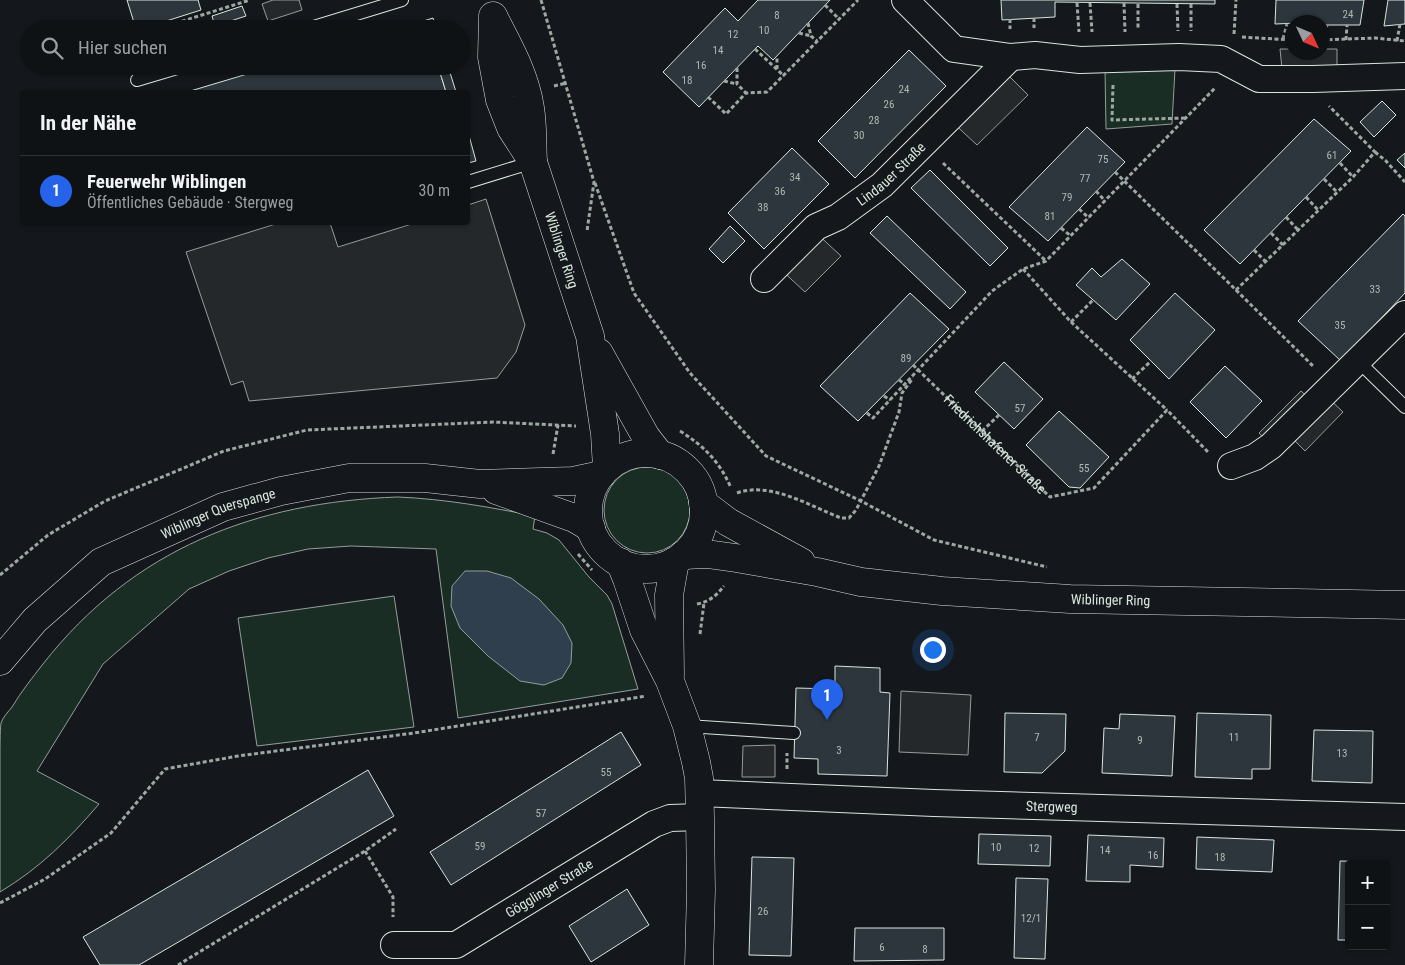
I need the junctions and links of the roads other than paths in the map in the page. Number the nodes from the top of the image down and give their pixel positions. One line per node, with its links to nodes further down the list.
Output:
1 (402, 0): 4 (lane)
2 (904, 0): 5 (street)
3 (491, 8): 9 (main road, Wiblinger Ring)
4 (336, 20)
5 (1011, 57): 7 (street); 11 (street, Lindauer Straße)
6 (154, 75): 8 (lane)
7 (1405, 76)
8 (137, 80)
9 (533, 162): 10 (lane); 13 (main road, Wiblinger Ring)
10 (470, 181)
11 (764, 279)
12 (1405, 314): 14 (street)
13 (590, 336): 16 (main road, Wiblinger Ring); 18 (main road, Wiblinger Ring)
14 (1358, 361): 15 (lane); 17 (street)
15 (1405, 407)
16 (660, 455): 18 (main road); 20 (main road)
17 (1231, 466)
18 (604, 471): 19 (main road, Wiblinger Querspange); 21 (main road)
19 (480, 484): 21 (main road, Wiblinger Querspange); 26 (main road, Wiblinger Querspange)
20 (703, 503): 22 (main road); 24 (main road, Wiblinger Ring)
21 (590, 528): 23 (main road)
22 (679, 558): 23 (main road); 24 (main road, Wiblinger Ring); 27 (main road)
23 (607, 568): 27 (main road)
24 (818, 572): 25 (main road, Wiblinger Ring)
25 (1405, 605)
26 (0, 660)
27 (672, 686): 28 (main road)
28 (687, 726): 29 (lane); 30 (main road)
29 (790, 733)
30 (700, 805): 31 (street, Stergweg); 32 (street, Gögglinger Straße); 33 (main road)
31 (1405, 817)
32 (394, 945)
33 (699, 965)

